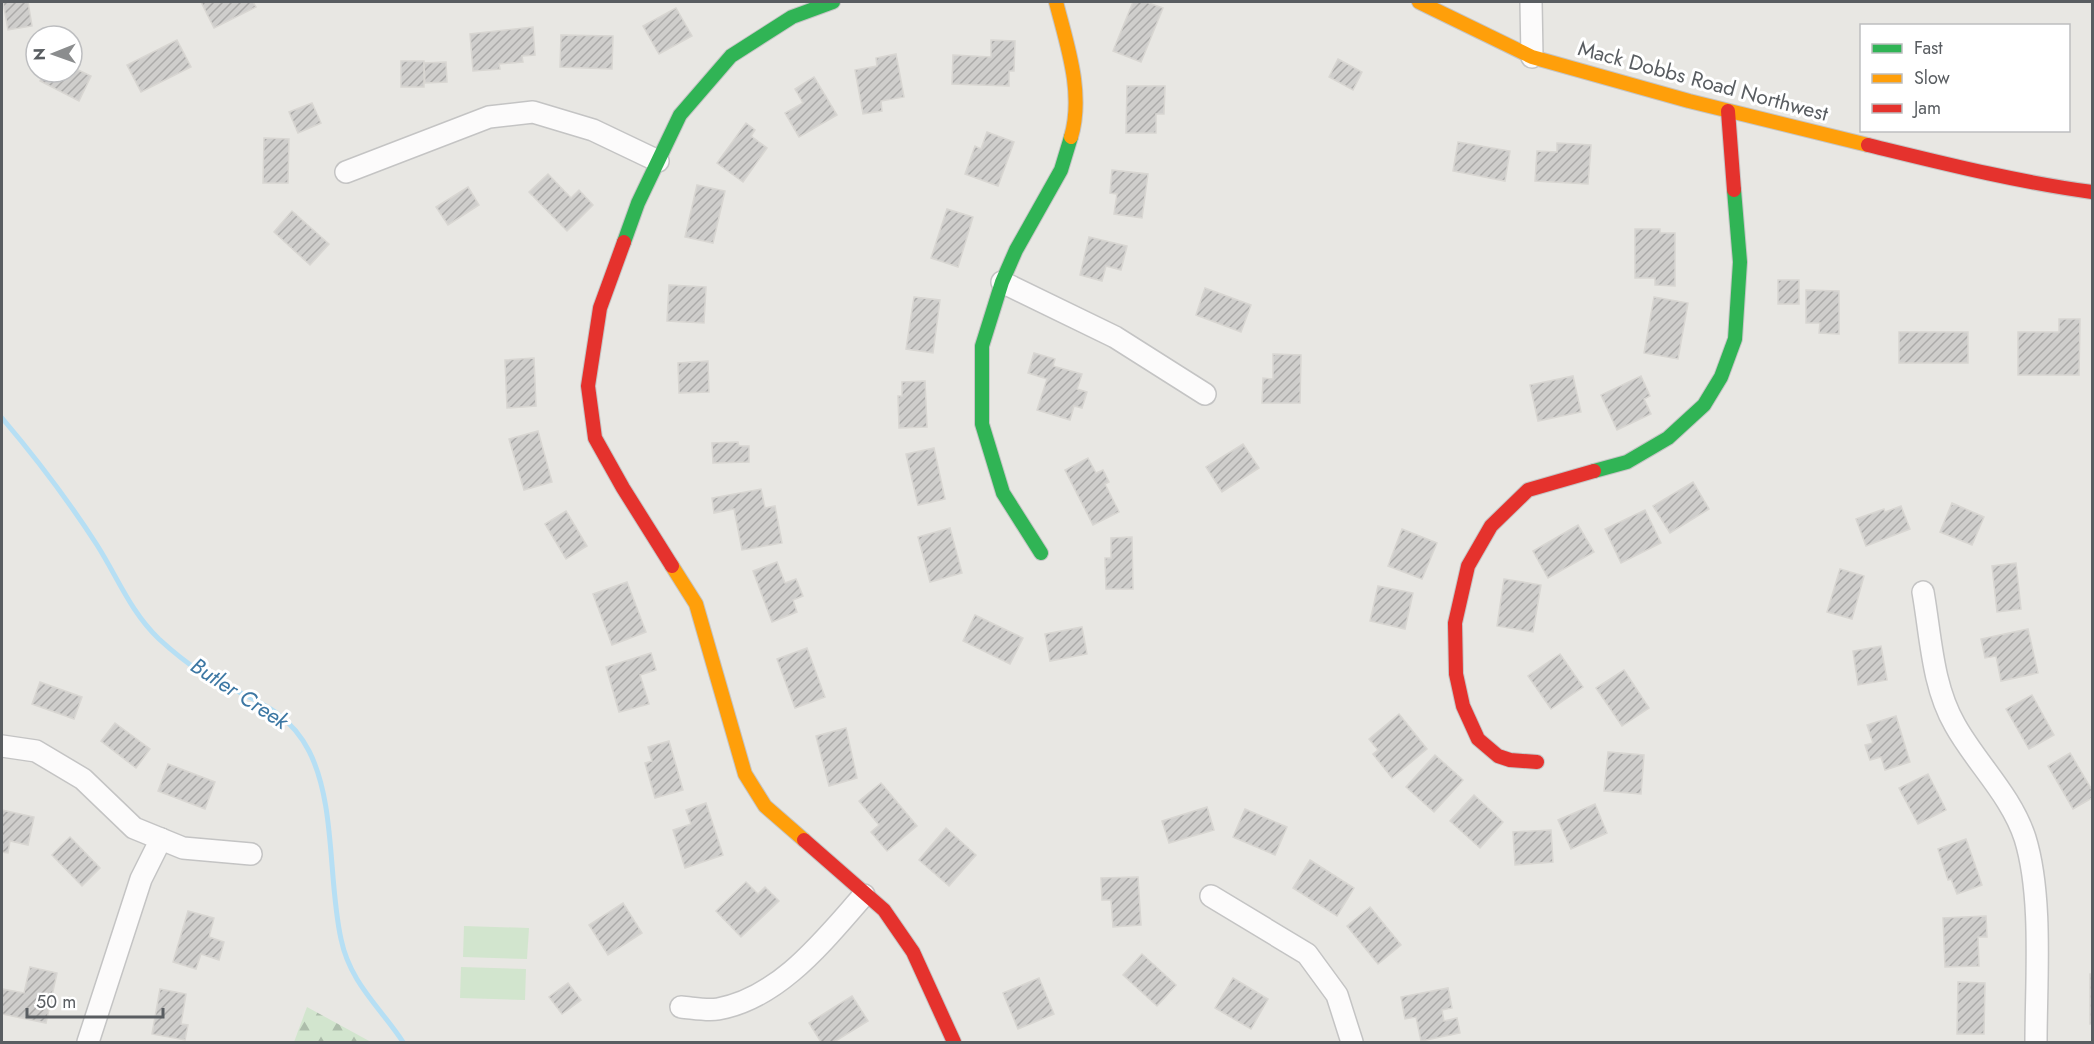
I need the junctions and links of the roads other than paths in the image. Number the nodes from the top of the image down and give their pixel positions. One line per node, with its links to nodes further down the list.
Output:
1 (832, 2): 7 (street)
2 (1056, 2): 10 (street)
3 (1419, 2): 5 (street, Mack Dobbs Road Northwest)
4 (1531, 2): 5 (street)
5 (1532, 57): 6 (street, Mack Dobbs Road Northwest)
6 (1728, 111): 9 (street, Mack Dobbs Road Northwest); 15 (street)
7 (658, 161): 8 (street); 18 (street)
8 (346, 172)
9 (2092, 192)
10 (1002, 282): 11 (street); 12 (street)
11 (1205, 394)
12 (1041, 553)
13 (1923, 592): 24 (street)
14 (2, 746): 16 (street)
15 (1537, 762)
16 (161, 839): 17 (street); 21 (street)
17 (251, 854)
18 (864, 895): 20 (street); 22 (street)
19 (1211, 896): 23 (street)
20 (681, 1007)
21 (87, 1042)
22 (954, 1042)
23 (1352, 1042)
24 (2036, 1042)

